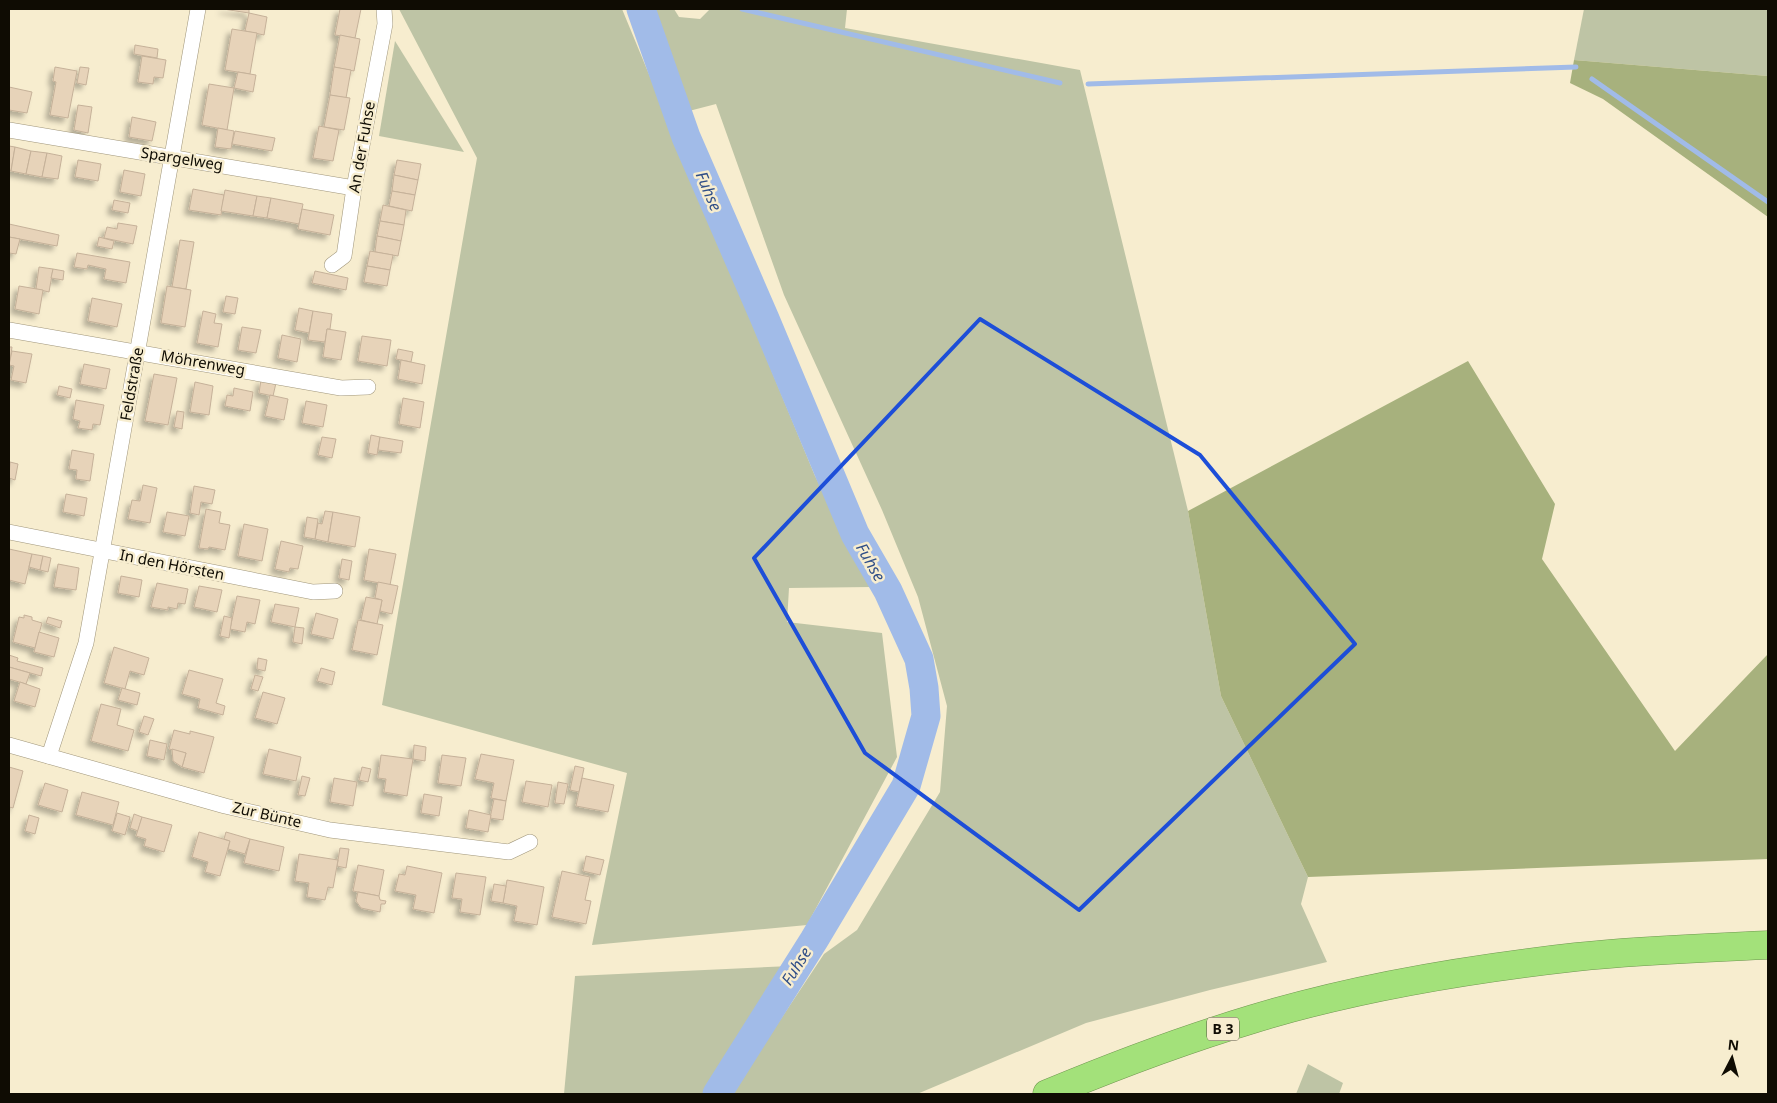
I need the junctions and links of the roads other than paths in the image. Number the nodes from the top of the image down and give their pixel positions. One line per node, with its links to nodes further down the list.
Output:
1 (198, 9): 4 (street, Feldstraße)
2 (385, 16): 5 (street, An der Fuhse)
3 (9, 130): 4 (street, Spargelweg)
4 (172, 158): 5 (street, Spargelweg); 8 (street, Feldstraße)
5 (354, 188): 6 (street, An der Fuhse)
6 (332, 265)
7 (9, 330): 8 (street, Möhrenweg)
8 (138, 352): 9 (street, Möhrenweg); 11 (street, Feldstraße)
9 (368, 387)
10 (9, 532): 11 (street, In den Hörsten)
11 (102, 552): 12 (street, In den Hörsten); 14 (street, Feldstraße)
12 (335, 591)
13 (9, 745): 14 (street, Zur Bünte)
14 (49, 756): 15 (street, Zur Bünte)
15 (530, 842)
16 (1768, 945): 17 (highway, B 3)
17 (1047, 1094)

